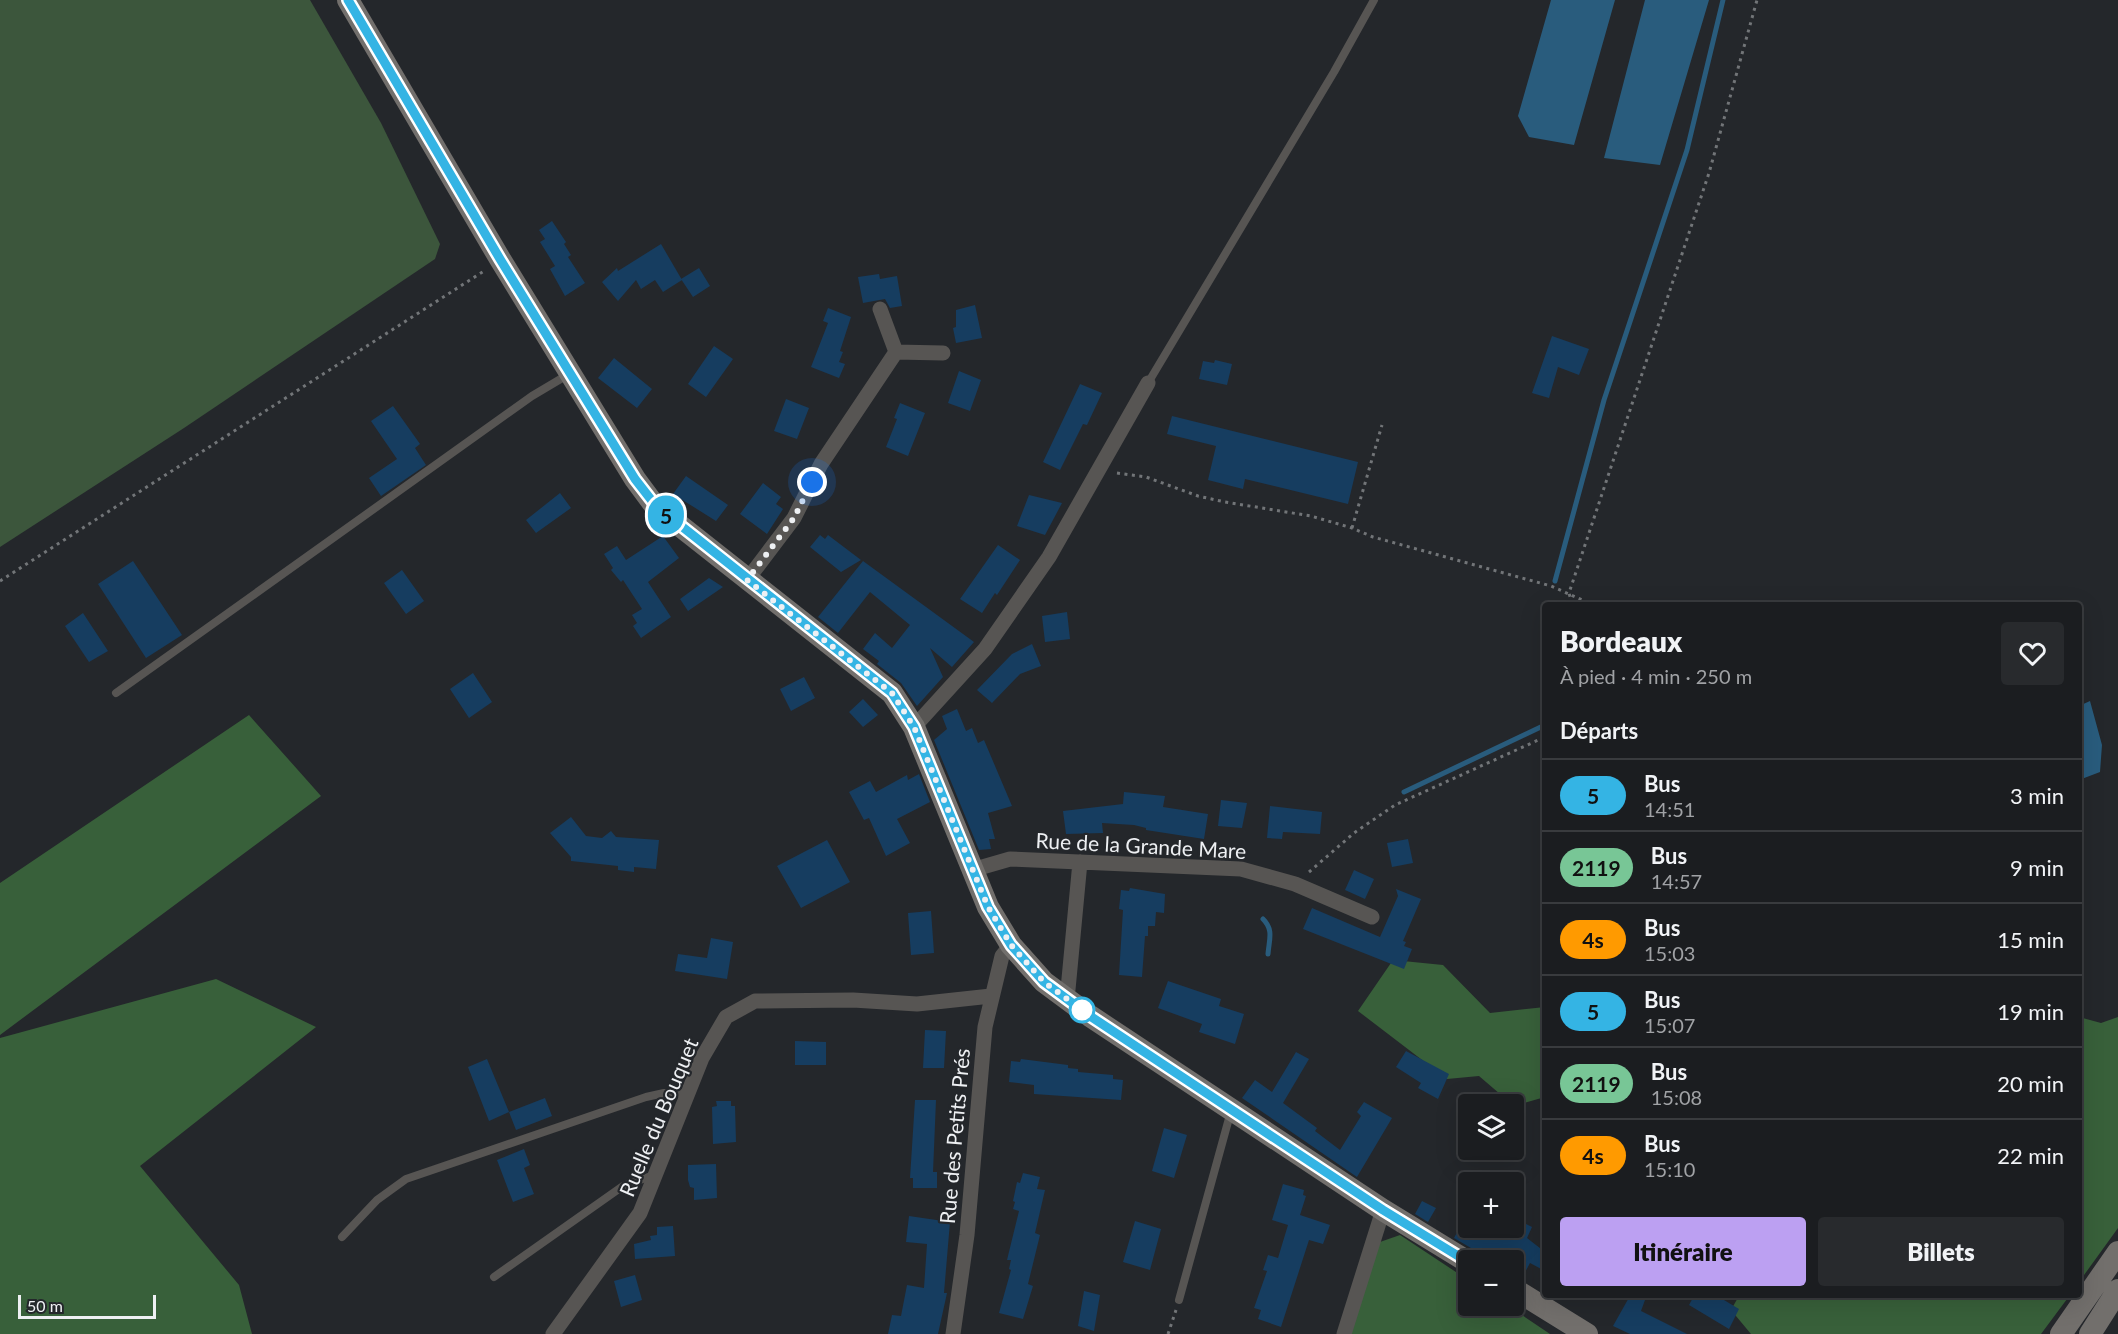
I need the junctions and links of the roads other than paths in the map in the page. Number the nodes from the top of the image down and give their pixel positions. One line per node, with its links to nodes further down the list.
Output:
1 (348, 0): 6 (main road)
2 (1374, 0): 7 (lane)
3 (880, 309): 4 (street)
4 (896, 352): 5 (street); 8 (street)
5 (943, 353)
6 (570, 374): 8 (main road); 9 (lane)
7 (1148, 383): 10 (street)
8 (747, 580): 10 (main road)
9 (116, 693)
10 (914, 727): 12 (main road)
11 (1080, 862): 12 (street, Rue de la Grande Mare); 13 (street, Rue de la Grande Mare); 16 (street)
12 (972, 870): 14 (main road)
13 (1372, 917)
14 (1011, 945): 15 (street, Rue des Petits Prés); 16 (main road)
15 (991, 996): 17 (street, Ruelle du Bouquet); 29 (street, Rue des Petits Prés)
16 (1067, 1000): 18 (main road)
17 (688, 1093): 19 (street, Ruelle du Bouquet); 21 (lane)
18 (1232, 1108): 20 (main road); 27 (lane)
19 (655, 1175): 24 (lane); 28 (street, Ruelle du Bouquet)
20 (1383, 1210): 23 (main road); 30 (street)
21 (342, 1237)
22 (2118, 1252): 32 (main road)
23 (1458, 1256)
24 (494, 1277)
25 (2118, 1290): 33 (main road)
26 (1524, 1295): 31 (main road)
27 (1179, 1300)
28 (553, 1334)
29 (953, 1334)
30 (1344, 1334)
31 (1587, 1334)
32 (2061, 1334)
33 (2090, 1334)

